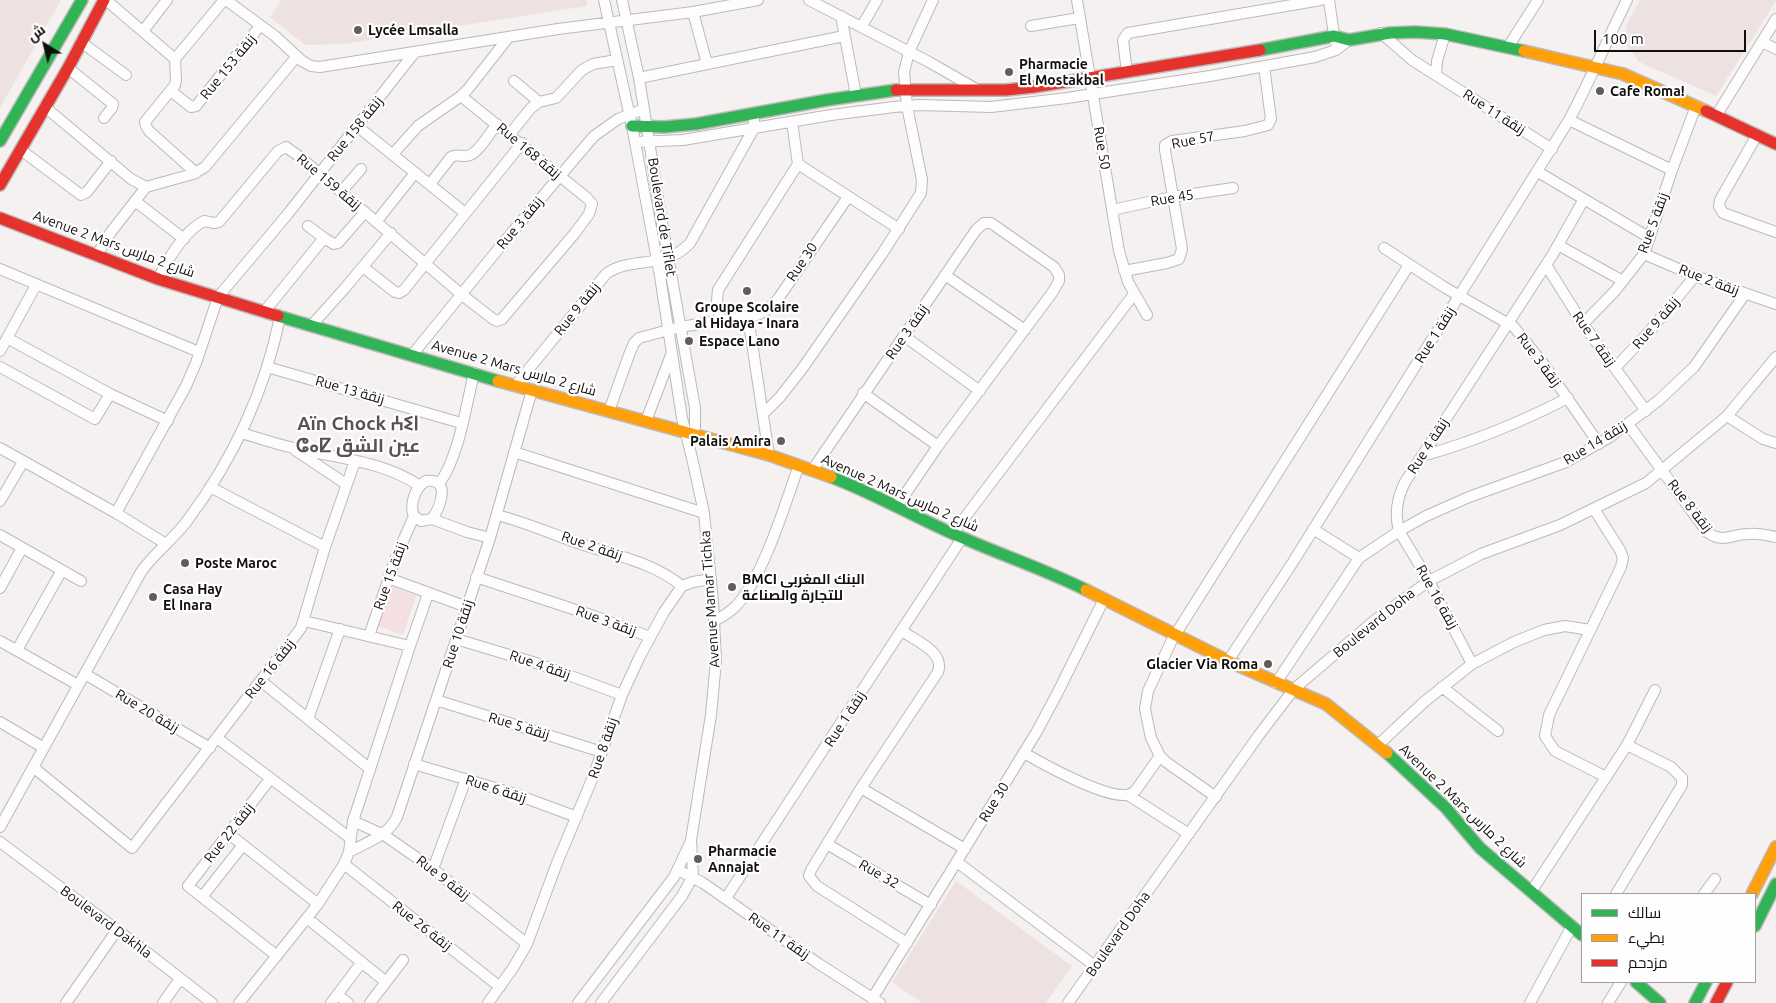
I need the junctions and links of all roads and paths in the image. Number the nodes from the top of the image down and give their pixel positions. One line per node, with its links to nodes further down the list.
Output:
1 (82, 0): 77 (street)
2 (105, 0): 26 (street); 33 (street)
3 (167, 0): 26 (street)
4 (225, 0): 23 (street); 41 (street)
5 (604, 0): 22 (street, Boulevard de Tiflet)
6 (622, 0): 21 (street, Boulevard de Tiflet)
7 (758, 0): 17 (street)
8 (809, 0): 18 (street)
9 (877, 0): 24 (street)
10 (933, 0): 39 (street)
11 (1077, 0): 19 (street, Rue 50)
12 (1321, 0): 16 (street)
13 (1329, 0): 30 (street)
14 (1538, 0): 35 (street)
15 (1627, 0): 45 (street, Rue 1 زنقة)
16 (1288, 3): 47 (street)
17 (693, 12): 21 (street); 43 (street)
18 (841, 16): 24 (street); 29 (street)
19 (1079, 18): 25 (street); 51 (street, Rue 50)
20 (1776, 19): 34 (street)
21 (626, 20): 22 (street); 50 (street, Boulevard de Tiflet)
22 (608, 22): 31 (street); 42 (street, Boulevard de Tiflet)
23 (260, 26): 40 (street); 55 (street, Rue 153 زنقة)
24 (862, 26): 39 (street)
25 (1031, 26)
26 (143, 31): 41 (street)
27 (1381, 33): 28 (street); 32 (street); 49 (street, Rue 11 زنقة)
28 (1445, 34): 35 (street); 49 (street)
29 (844, 36): 43 (street); 57 (street)
30 (1334, 36): 32 (street); 37 (street); 47 (street)
31 (508, 38): 38 (street); 58 (street)
32 (1349, 40): 37 (street)
33 (81, 42): 46 (street); 48 (street)
34 (1762, 42): 36 (street); 66 (street)
35 (1508, 47): 45 (street)
36 (1776, 49)
37 (1336, 50): 44 (street)
38 (415, 52): 40 (street); 71 (street, Rue 158 زنقة)
39 (909, 52): 53 (street); 54 (street)
40 (297, 56): 90 (street)
41 (175, 59): 55 (street)
42 (617, 60): 59 (street); 65 (street, Boulevard de Tiflet)
43 (707, 64): 50 (street)
44 (1264, 66): 56 (street); 100 (street, Rue 57)
45 (1595, 66): 61 (street); 68 (street, Rue 1 زنقة)
46 (68, 68): 62 (street); 67 (street)
47 (1127, 72): 51 (street)
48 (126, 75)
49 (1436, 75): 82 (street, Rue 11 زنقة)
50 (638, 78): 63 (street, Boulevard de Tiflet)
51 (1090, 79): 54 (street); 56 (street, Rue 50)
52 (514, 81): 59 (street)
53 (906, 90): 54 (street); 57 (street); 60 (street)
54 (979, 90)
55 (171, 91): 90 (street)
56 (1093, 94): 60 (street); 103 (street, Rue 50)
57 (856, 95): 64 (street)
58 (461, 96): 70 (street, Rue 168 زنقة); 84 (street)
59 (539, 102): 75 (street)
60 (908, 106): 69 (street); 109 (street)
61 (1696, 106): 66 (street); 88 (street, Rue 5 زنقة)
62 (45, 107): 83 (street); 85 (street)
63 (644, 109): 65 (street, Rue 3 زنقة); 73 (street, Boulevard de Tiflet)
64 (754, 113): 73 (street); 74 (street)
65 (630, 114): 72 (street, Boulevard de Tiflet); 93 (street, Rue 3 زنقة)
66 (1716, 116): 76 (street)
67 (104, 118)
68 (1569, 120): 82 (street, Rue 1 زنقة); 88 (street)
69 (792, 122): 74 (street); 86 (street)
70 (497, 124): 75 (street, Rue 168 زنقة); 94 (street)
71 (357, 126): 84 (street); 91 (street, Rue 158 زنقة)
72 (632, 126): 73 (street); 78 (street, Boulevard de Tiflet)
73 (647, 127): 79 (street, Boulevard de Tiflet)
74 (754, 128): 79 (street); 119 (street, Rue 9 زنقة)
75 (510, 134): 80 (street, Rue 168 زنقة)
76 (1757, 135): 81 (street); 110 (street)
77 (0, 141)
78 (635, 142): 79 (street); 120 (street, Boulevard de Tiflet)
79 (649, 142): 119 (street, Boulevard de Tiflet)
80 (522, 144): 93 (street, Rue 168 زنقة); 105 (street)
81 (1776, 144)
82 (1552, 149): 89 (street, Rue 1 زنقة)
83 (21, 150): 85 (street); 95 (street)
84 (392, 154): 92 (street)
85 (111, 161): 96 (street)
86 (798, 164): 99 (street); 143 (street)
87 (361, 169): 98 (street)
88 (1672, 170): 113 (street, Rue 5 زنقة)
89 (1538, 172): 101 (street); 135 (street, Rue 1 زنقة)
90 (196, 173): 96 (street)
91 (319, 173): 98 (street, Rue 159 زنقة); 114 (street, Rue 159 زنقة); 136 (street, Rue 158 زنقة)
92 (415, 173): 94 (street); 107 (street)
93 (560, 176): 132 (street, Rue 3 زنقة); 142 (street, Rue 168 زنقة)
94 (430, 184): 105 (street)
95 (0, 185)
96 (146, 187): 102 (street)
97 (1233, 188): 100 (street, Rue 45)
98 (341, 192): 104 (street, Rue 159 زنقة)
99 (848, 197): 109 (street); 141 (street, Rue 30)
100 (1172, 197): 103 (street, Rue 45); 126 (street, Rue 57)
101 (1584, 199): 113 (street); 115 (street, Rue 4 زنقة)
102 (135, 201): 114 (street); 118 (street)
103 (1112, 210): 126 (street, Rue 50)
104 (365, 212): 107 (street, Rue 159 زنقة); 112 (street)
105 (465, 213): 121 (street)
106 (0, 218): 118 (street, Avenue 2 Mars شارع 2 مارس)
107 (376, 222): 111 (street, Rue 159 زنقة)
108 (308, 226): 112 (street)
109 (899, 229): 169 (street)
110 (1776, 232)
111 (390, 233): 121 (street, Rue 159 زنقة); 124 (street)
112 (324, 238): 138 (street)
113 (1650, 238): 117 (street, Rue 5 زنقة)
114 (184, 239): 129 (street, Rue 159 زنقة)
115 (1558, 245): 123 (street, Rue 4 زنقة); 130 (street)
116 (1384, 248): 122 (street, Rue 3 زنقة)
117 (1644, 254): 128 (street, Rue 2 زنقة); 130 (street, Rue 5 زنقة)
118 (96, 256): 129 (street, Avenue 2 Mars شارع 2 مارس)
119 (668, 258): 120 (street, Rue 9 زنقة); 147 (street, Boulevard de Tiflet)
120 (657, 261): 148 (street, Boulevard de Tiflet); 161 (street, Rue 9 زنقة)
121 (426, 264): 124 (street); 132 (street, Rue 159 زنقة)
122 (1409, 265): 135 (street, Rue 3 زنقة); 230 (street)
123 (1546, 265): 144 (street, Rue 4 زنقة); 145 (street, Rue 7 زنقة)
124 (363, 267): 146 (street)
125 (0, 269): 131 (street)
126 (1124, 271): 133 (street, Rue 50)
127 (945, 276): 149 (street); 149 (street, Rue 3 زنقة); 150 (street, Rue 3 زنقة)
128 (1695, 276): 134 (street, Rue 2 زنقة); 159 (street, Rue 9 زنقة)
129 (158, 279): 136 (street, Avenue 2 Mars شارع 2 مارس)
130 (1623, 281): 145 (street, Rue 5 زنقة)
131 (36, 285): 151 (street); 153 (street)
132 (461, 294): 142 (street, Rue 159 زنقة); 155 (street, Rue 3 زنقة)
133 (1134, 294): 139 (street, Rue 50); 205 (street)
134 (1744, 294): 137 (street, Rue 2 زنقة); 168 (street, Rue 14 زنقة)
135 (1459, 296): 144 (street, Rue 3 زنقة); 202 (street, Rue 1 زنقة)
136 (218, 297): 138 (street, Avenue 2 Mars شارع 2 مارس); 153 (street)
137 (1776, 304)
138 (264, 312): 140 (street, Avenue 2 Mars شارع 2 مارس)
139 (1147, 315)
140 (280, 317): 146 (street, Avenue 2 Mars شارع 2 مارس); 158 (street)
141 (748, 317): 143 (street, Rue 30); 169 (street)
142 (497, 321)
143 (720, 321): 147 (street, Rue 30)
144 (1507, 322): 166 (street, Rue 3 زنقة); 184 (street, Rue 4 زنقة)
145 (1583, 324): 159 (street, Rue 7 زنقة)
146 (311, 326): 155 (street, Avenue 2 Mars شارع 2 مارس)
147 (680, 327): 148 (street, Rue 30); 176 (street, Boulevard de Tiflet)
148 (668, 330): 154 (street, Boulevard de Tiflet); 167 (street, Rue 30)
149 (1025, 330): 163 (street)
150 (904, 336): 163 (street); 164 (street, Rue 3 زنقة)
151 (6, 338): 152 (street); 165 (street)
152 (0, 350)
153 (199, 352): 171 (street)
154 (672, 354): 172 (street); 176 (street, Boulevard de Tiflet)
155 (412, 355): 160 (street, Avenue 2 Mars شارع 2 مارس)
156 (1776, 356): 170 (street, Boulevard Doha)
157 (0, 366): 165 (street)
158 (267, 367): 173 (street, Rue 13 زنقة); 175 (street)
159 (1615, 368): 168 (street, Rue 7 زنقة)
160 (474, 373): 161 (street, Avenue 2 Mars شارع 2 مارس); 173 (street)
161 (515, 386): 162 (street, Avenue 2 Mars شارع 2 مارس)
162 (532, 390): 167 (street, Avenue 2 Mars شارع 2 مارس); 182 (street, Rue 10 زنقة)
163 (980, 390): 179 (street)
164 (864, 393): 179 (street); 188 (street, Rue 3 زنقة)
165 (110, 394): 171 (street)
166 (1568, 398): 178 (street, Rue 3 زنقة); 184 (street)
167 (609, 411): 172 (street, Avenue 2 Mars شارع 2 مارس)
168 (1646, 411): 174 (street, Rue 14 زنقة)
169 (764, 413): 183 (street)
170 (1727, 416): 177 (street); 189 (street, Boulevard Doha)
171 (168, 421): 197 (street)
172 (646, 421): 176 (street, Avenue 2 Mars شارع 2 مارس)
173 (462, 423): 191 (street)
174 (1628, 424): 178 (street, Rue 14 زنقة); 189 (street, Rue 8 زنقة)
175 (241, 433): 181 (street); 192 (street)
176 (689, 434): 183 (street, Avenue 2 Mars شارع 2 مارس); 198 (street, Avenue Mamar Tichka)
177 (1776, 443)
178 (1600, 444): 203 (street, Rue 14 زنقة)
179 (938, 446): 195 (street)
180 (0, 448): 186 (street)
181 (293, 448): 185 (street); 190 (street)
182 (514, 452): 198 (street); 200 (street, Rue 10 زنقة)
183 (770, 455): 187 (street, Avenue 2 Mars شارع 2 مارس)
184 (1422, 456): 203 (street, Rue 4 زنقة)
185 (355, 461): 190 (street, Rue 16 زنقة); 193 (street)
186 (23, 462): 194 (street); 197 (street)
187 (799, 465): 188 (street, Avenue 2 Mars شارع 2 مارس); 224 (street)
188 (812, 469): 195 (street, Avenue 2 Mars شارع 2 مارس)
189 (1662, 470): 196 (street, Boulevard Doha); 206 (street, Rue 8 زنقة)
190 (346, 484): 209 (street, Rue 16 زنقة)
191 (439, 484): 193 (street); 201 (street)
192 (210, 486): 208 (street); 209 (street)
193 (420, 486): 199 (street)
194 (0, 501)
195 (897, 506): 205 (street, Avenue 2 Mars شارع 2 مارس)
196 (1594, 509): 217 (street, Boulevard Doha); 226 (street)
197 (116, 513): 208 (street)
198 (704, 513): 215 (street, Avenue Mamar Tichka)
199 (414, 516): 201 (street); 214 (street, Rue 15 زنقة)
200 (497, 516): 207 (street, Rue 10 زنقة); 218 (street, Rue 2 زنقة)
201 (432, 519): 207 (street)
202 (1313, 529): 211 (street); 235 (street, Rue 1 زنقة)
203 (1399, 531): 211 (street); 217 (street, Rue 16 زنقة)
204 (0, 535): 210 (street)
205 (957, 536): 221 (street, Avenue 2 Mars شارع 2 مارس); 227 (street, Rue 1 زنقة)
206 (1776, 537)
207 (490, 538): 213 (street, Rue 10 زنقة)
208 (166, 544): 237 (street)
209 (325, 547): 223 (street, Rue 16 زنقة)
210 (22, 548): 212 (street); 219 (street)
211 (1359, 558): 239 (street)
212 (62, 570): 216 (street); 234 (street)
213 (476, 577): 222 (street, Rue 10 زنقة); 229 (street, Rue 3 زنقة)
214 (388, 578): 220 (street); 228 (street, Rue 15 زنقة)
215 (710, 579): 218 (street); 224 (street, Avenue Mamar Tichka)
216 (81, 581)
217 (1429, 581): 236 (street, Rue 16 زنقة); 242 (street, Boulevard Doha)
218 (682, 586): 229 (street, Rue 8 زنقة)
219 (0, 588)
220 (428, 594): 222 (street); 233 (street)
221 (1104, 600): 230 (street, Avenue 2 Mars شارع 2 مارس); 255 (street, Rue 30)
222 (467, 607): 231 (street, Rue 10 زنقة)
223 (304, 621): 225 (street); 238 (street, Rue 16 زنقة)
224 (714, 621): 273 (street, Avenue Mamar Tichka)
225 (340, 629): 228 (street); 246 (street)
226 (1590, 630): 236 (street); 260 (street)
227 (902, 631): 263 (street); 293 (street, Rue 1 زنقة)
228 (369, 636): 233 (street)
229 (650, 637): 244 (street, Rue 8 زنقة)
230 (1174, 637): 235 (street, Avenue 2 Mars شارع 2 مارس); 256 (street)
231 (456, 639): 244 (street, Rue 4 زنقة); 245 (street, Rue 10 زنقة)
232 (0, 641): 234 (street)
233 (410, 646): 259 (street)
234 (17, 650): 240 (street)
235 (1228, 661): 239 (street, Avenue 2 Mars شارع 2 مارس)
236 (1472, 664): 241 (street)
237 (85, 674): 240 (street); 253 (street, Rue 20 زنقة)
238 (261, 681): 246 (street); 249 (street, Rue 16 زنقة)
239 (1276, 683): 242 (street, Avenue 2 Mars شارع 2 مارس)
240 (78, 685): 252 (street)
241 (1442, 687): 248 (street); 250 (street)
242 (1294, 690): 250 (street, Avenue 2 Mars شارع 2 مارس); 265 (street, Boulevard Doha)
243 (1655, 690): 251 (street)
244 (622, 695): 254 (street, Rue 8 زنقة)
245 (436, 700): 254 (street, Rue 5 زنقة); 257 (street, Rue 10 زنقة)
246 (308, 719): 259 (street)
247 (0, 722): 252 (street)
248 (1498, 731)
249 (217, 738): 253 (street, Rue 16 زنقة); 261 (street)
250 (1378, 745): 288 (street, Avenue 2 Mars شارع 2 مارس)
251 (1627, 745): 260 (street); 289 (street)
252 (44, 748): 258 (street)
253 (210, 748): 258 (street, Rue 16 زنقة)
254 (602, 752): 266 (street, Rue 8 زنقة)
255 (1024, 753): 264 (street); 278 (street, Rue 30)
256 (1160, 756): 264 (street); 265 (street)
257 (414, 764): 262 (street, Rue 6 زنقة); 271 (street, Rue 10 زنقة)
258 (33, 767): 268 (street)
259 (370, 768): 267 (street)
260 (1606, 777): 288 (street)
261 (270, 778): 269 (street, Rue 22 زنقة); 272 (street)
262 (466, 779): 266 (street, Rue 6 زنقة); 283 (street)
263 (862, 788): 275 (street); 278 (street)
264 (1128, 795): 270 (street)
265 (1216, 796): 270 (street, Boulevard Doha)
266 (577, 817): 302 (street, Rue 8 زنقة)
267 (353, 821): 271 (street, Rue 9 زنقة); 272 (street)
268 (0, 826)
269 (228, 834): 276 (street); 292 (street, Rue 22 زنقة)
270 (1189, 834): 306 (street, Boulevard Doha)
271 (384, 835): 279 (street, Rue 10 زنقة); 283 (street, Rue 9 زنقة)
272 (350, 838): 279 (street)
273 (691, 840): 284 (street, Avenue Mamar Tichka); 285 (street, Avenue Mamar Tichka)
274 (3, 844): 280 (street); 299 (street, Boulevard Dakhla)
275 (827, 844): 295 (street, Rue 32); 301 (street)
276 (243, 845): 292 (street, Rue 22 زنقة); 294 (street)
277 (1776, 847): 291 (street)
278 (965, 849): 281 (street, Rue 30)
279 (350, 852): 282 (street)
280 (0, 856)
281 (957, 862): 295 (street, Rue 30); 306 (street)
282 (344, 864): 294 (street); 313 (street, Rue 26 زنقة)
283 (433, 869): 302 (street, Rue 9 زنقة)
284 (678, 870): 285 (street, Rue 11 زنقة); 324 (street, Avenue Mamar Tichka)
285 (693, 876): 293 (street, Rue 11 زنقة); 316 (street)
286 (1715, 879): 290 (street)
287 (1776, 884): 297 (street)
288 (1531, 892): 298 (street, Avenue 2 Mars شارع 2 مارس)
289 (1617, 893)
290 (1705, 893)
291 (1753, 893)
292 (202, 897): 303 (street)
293 (726, 898): 315 (street, Rue 11 زنقة)
294 (318, 904): 296 (street)
295 (931, 905): 301 (street, Rue 30)
296 (307, 918): 303 (street); 305 (street)
297 (1756, 924)
298 (1572, 926): 300 (street, Avenue 2 Mars شارع 2 مارس); 326 (street)
299 (118, 930): 307 (street, Boulevard Dakhla); 317 (street)
300 (1581, 934)
301 (907, 943): 315 (street, Rue 30)
302 (527, 944): 313 (street, Rue 8 زنقة)
303 (277, 956): 320 (street)
304 (403, 960): 308 (street)
305 (362, 962): 308 (street); 314 (street)
306 (1095, 966): 325 (street, Boulevard Doha)
307 (180, 979): 318 (street); 319 (street, Boulevard Dakhla)
308 (386, 982): 322 (street)
309 (1620, 983): 327 (street)
310 (1639, 983): 328 (street)
311 (1706, 983): 329 (street)
312 (1726, 983): 330 (street)
313 (500, 987): 323 (street, Rue 8 زنقة)
314 (334, 999): 321 (street)
315 (876, 1001)
316 (603, 1002)
317 (66, 1003)
318 (163, 1003)
319 (212, 1003)
320 (239, 1003)
321 (348, 1003)
322 (370, 1003)
323 (488, 1003)
324 (578, 1003)
325 (1068, 1003)
326 (1530, 1003)
327 (1608, 1003)
328 (1660, 1003)
329 (1696, 1003)
330 (1716, 1003)

